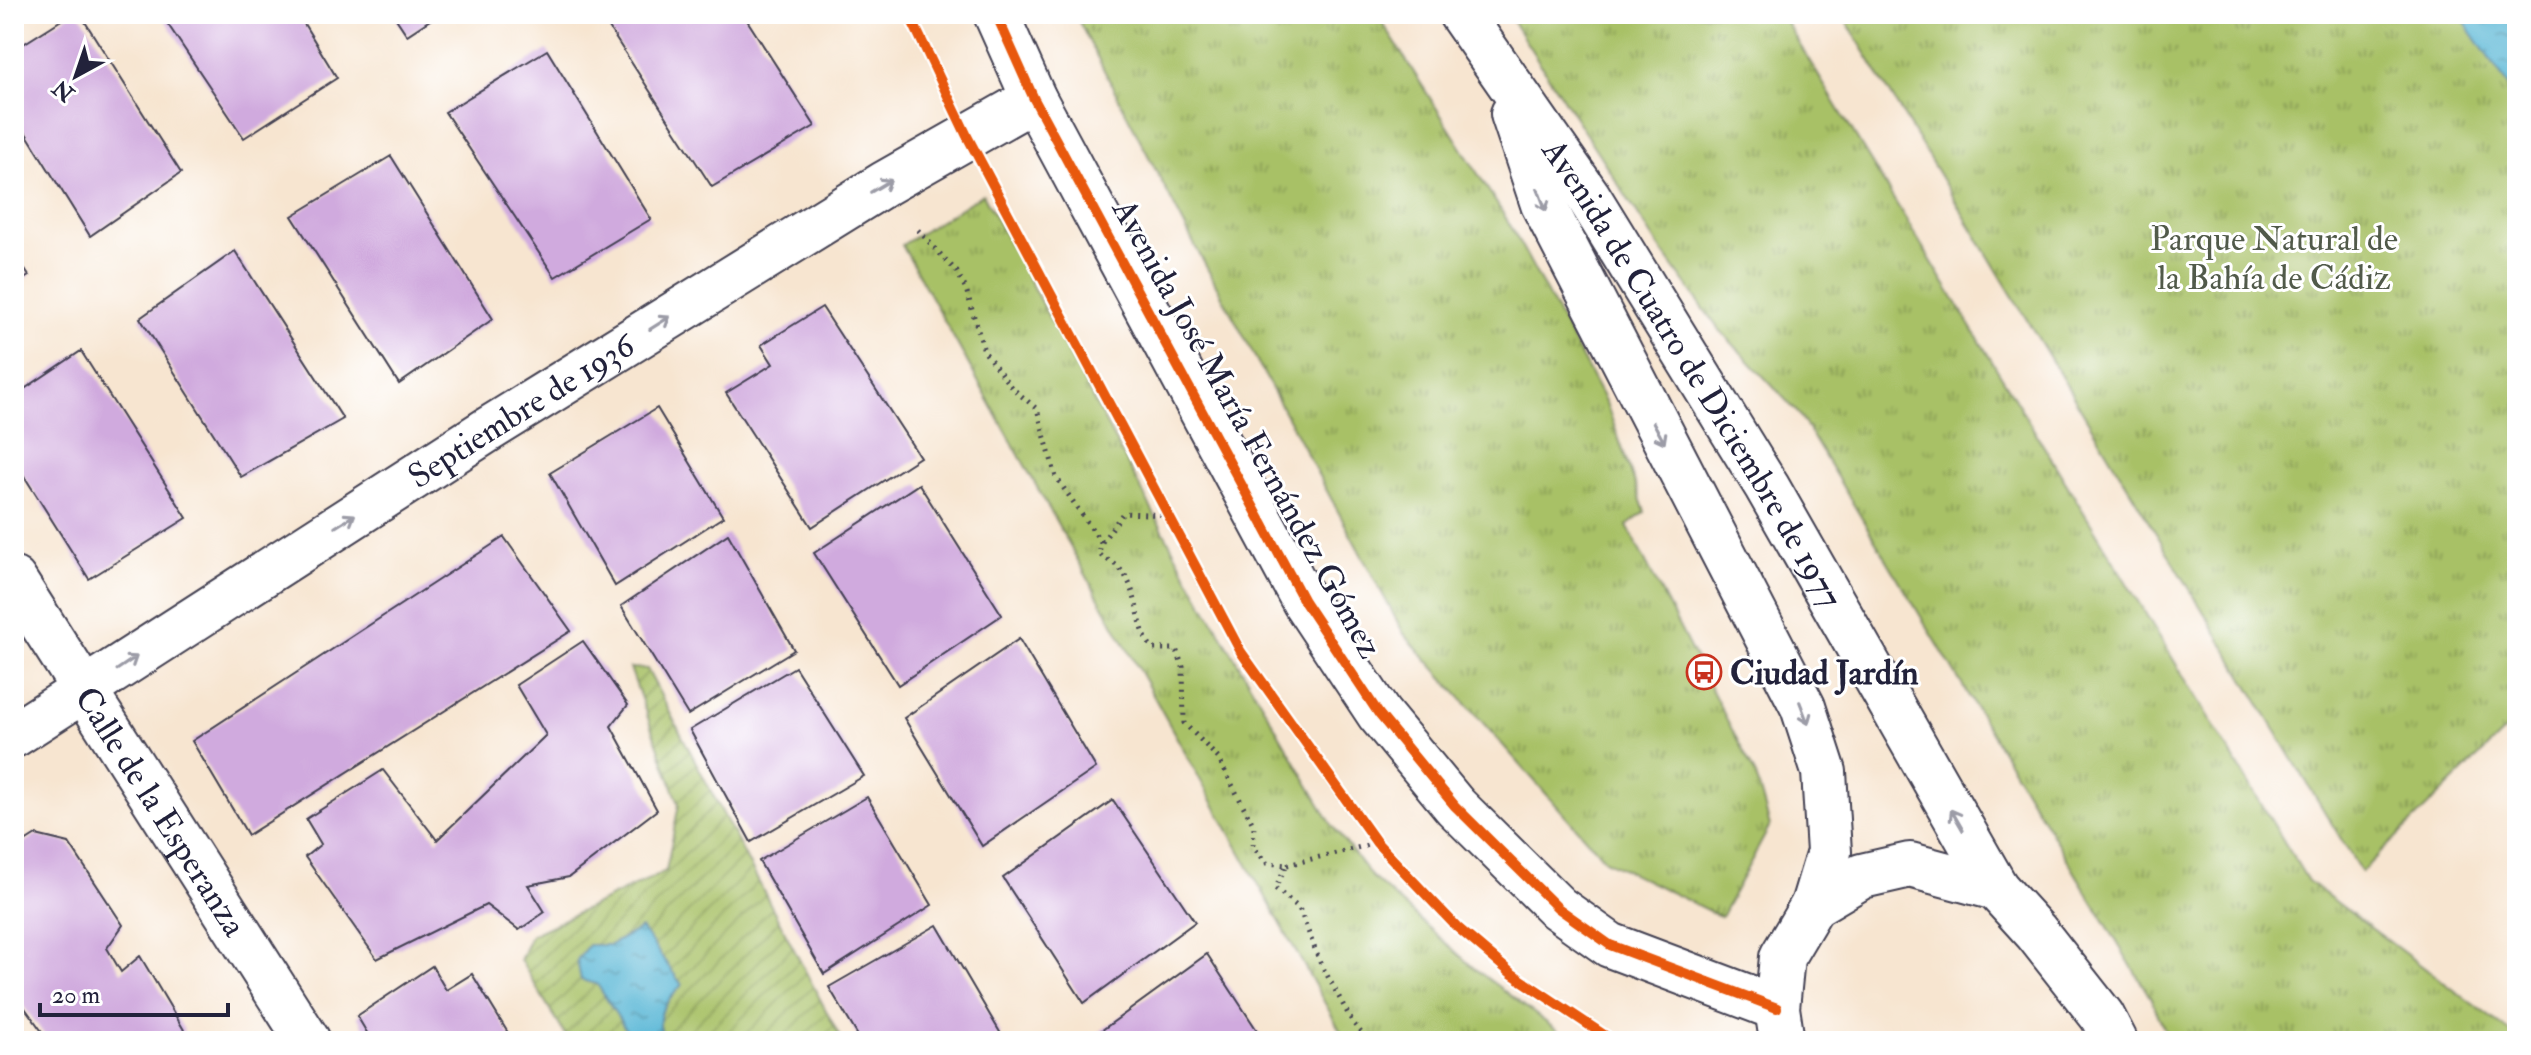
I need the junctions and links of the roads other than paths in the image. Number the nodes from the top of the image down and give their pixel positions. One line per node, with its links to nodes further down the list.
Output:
1 (996, 14): 4 (street, Avenida José María Fernández Gómez)
2 (1461, 14): 3 (street, Avenida de Cuatro de Diciembre de 1977)
3 (1500, 73): 8 (street, Avenida de Cuatro de Diciembre de 1977, one-way to 3); 9 (street, Avenida de Cuatro de Diciembre de 1977, one-way to 9)
4 (1034, 99): 6 (street, Septiembre de 1936, one-way to 4); 10 (street, Avenida José María Fernández Gómez)
5 (14, 580): 6 (street, Calle de la Esperanza)
6 (85, 691): 7 (street, Septiembre de 1936); 11 (street, Calle de la Esperanza)
7 (14, 735)
8 (1996, 888): 9 (street); 12 (street, Avenida de Cuatro de Diciembre de 1977)
9 (1813, 905): 10 (street)
10 (1780, 1025)
11 (308, 1041)
12 (2115, 1041)

